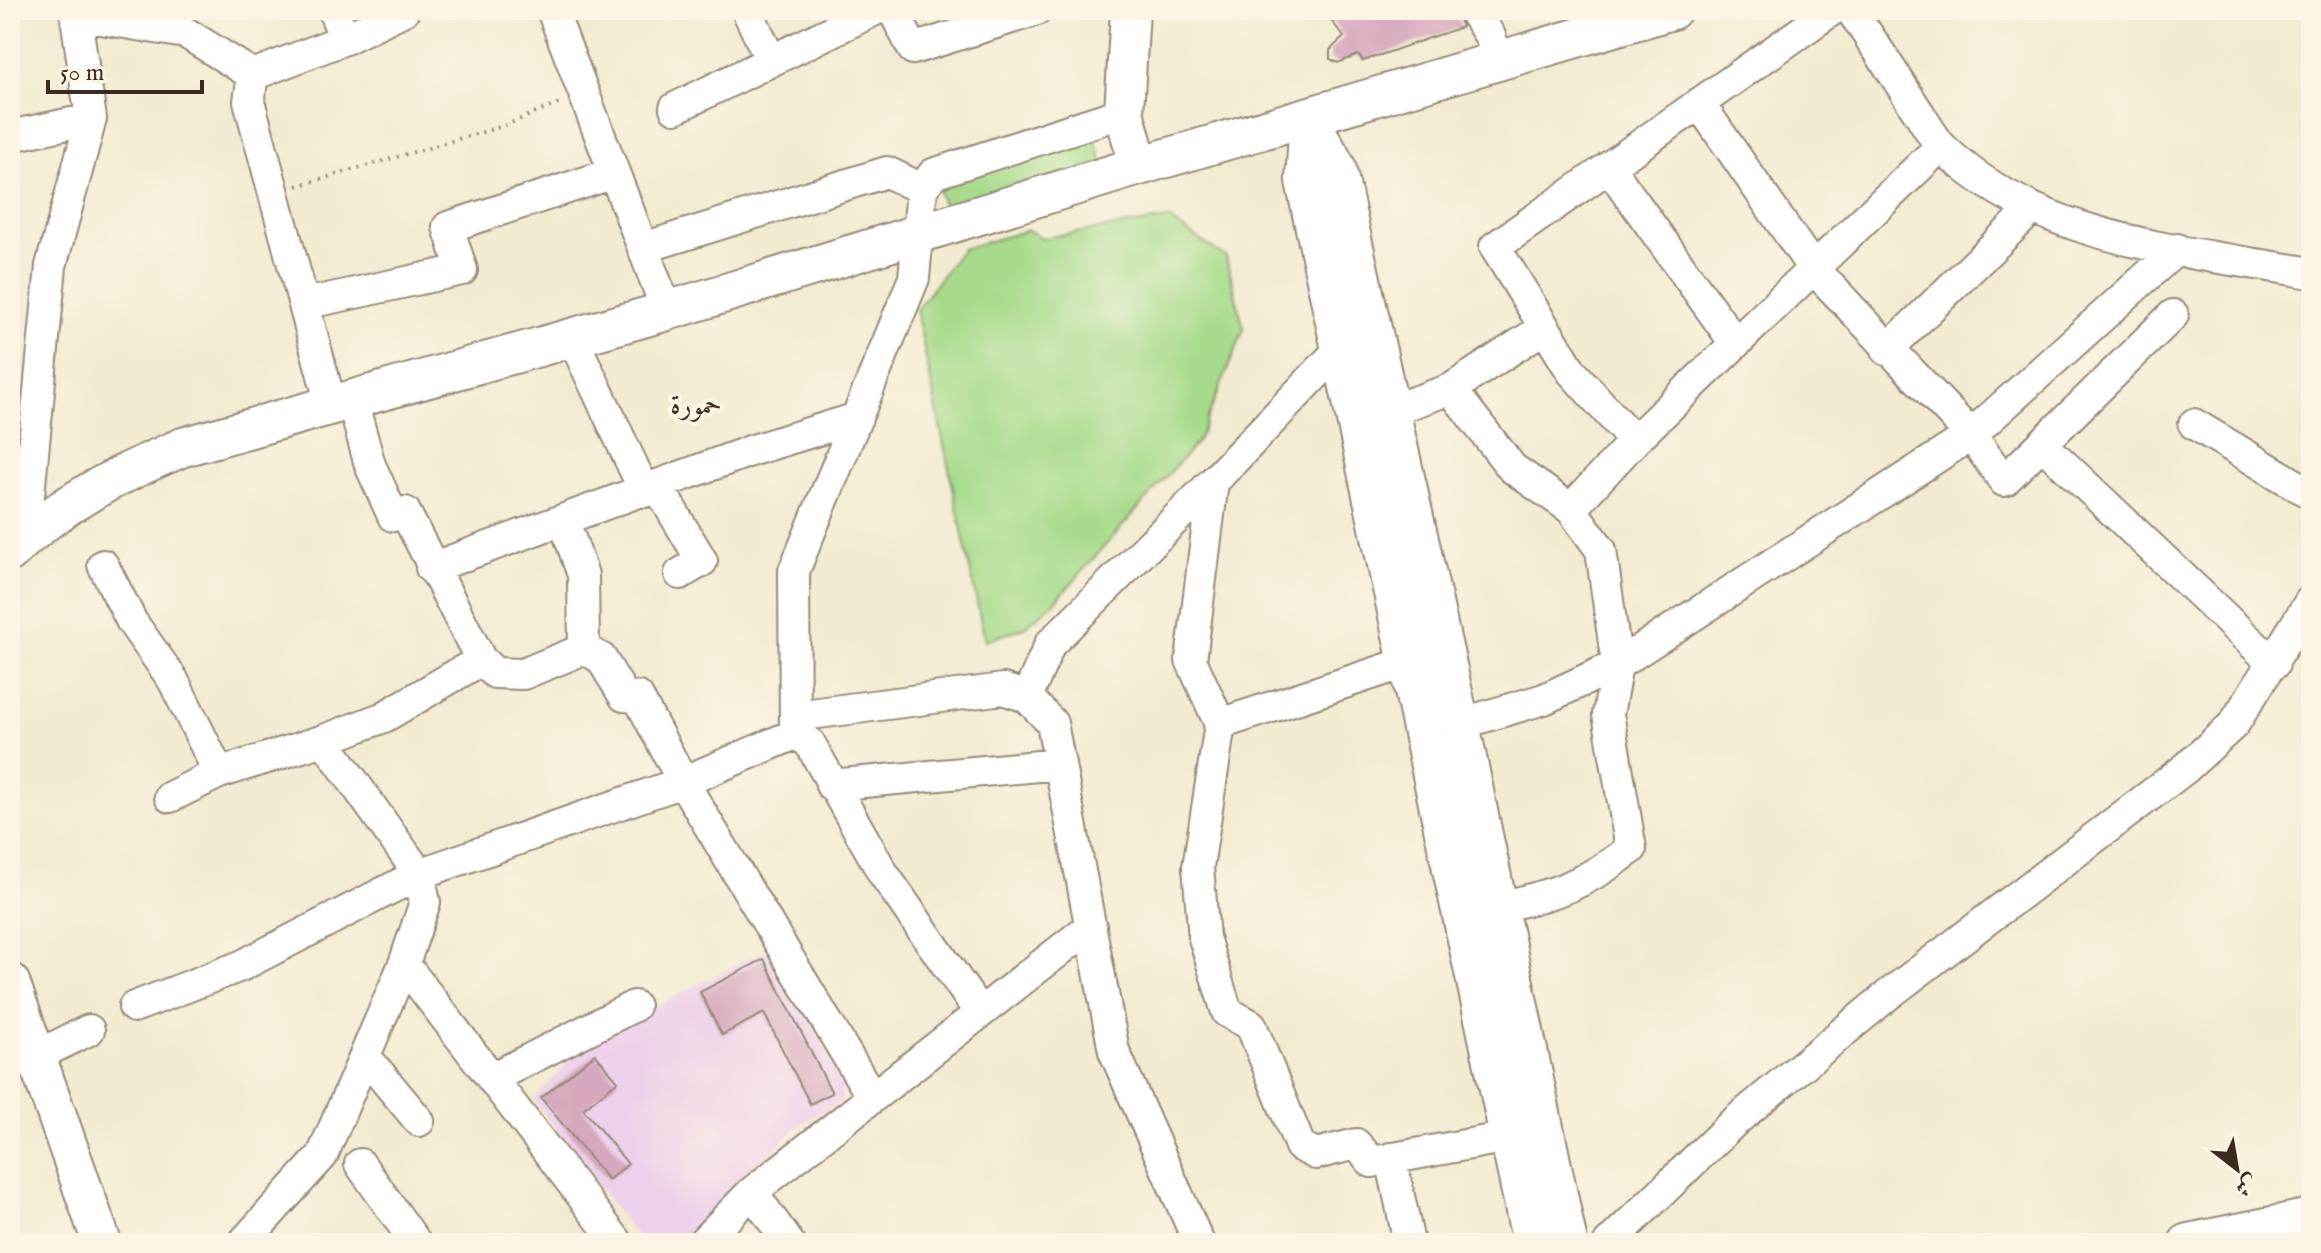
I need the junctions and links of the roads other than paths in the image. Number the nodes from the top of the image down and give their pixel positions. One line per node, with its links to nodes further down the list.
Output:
1 (333, 10): 15 (street)
2 (404, 10): 15 (street)
3 (552, 10): 27 (street)
4 (747, 10): 16 (street)
5 (875, 10): 16 (street)
6 (893, 10): 7 (street)
7 (1037, 10)
8 (1130, 10): 20 (main road)
9 (1585, 10): 14 (main road)
10 (1672, 10): 14 (main road)
11 (1832, 10): 18 (street)
12 (1851, 10): 24 (street)
13 (75, 12): 17 (street); 22 (street)
14 (1488, 36): 21 (main road)
15 (345, 39): 17 (street)
16 (771, 61): 19 (street)
17 (253, 75): 35 (street)
18 (1699, 103): 26 (street); 33 (street)
19 (675, 108)
20 (1124, 112): 25 (main road); 28 (street)
21 (1309, 118): 25 (main road); 41 (main road); 45 (main road)
22 (91, 119): 23 (street); 56 (street)
23 (10, 136)
24 (1941, 146): 29 (street); 33 (street)
25 (1139, 166): 30 (main road)
26 (1609, 167): 38 (street); 40 (street)
27 (614, 173): 31 (street); 35 (street)
28 (922, 189): 30 (street); 31 (street)
29 (2032, 209): 32 (street); 42 (street)
30 (916, 237): 36 (main road); 46 (street)
31 (643, 248): 36 (street)
32 (2177, 249): 34 (street); 48 (street)
33 (1812, 267): 40 (street); 42 (street)
34 (2311, 273)
35 (304, 304): 44 (street)
36 (667, 311): 39 (main road)
37 (2173, 315): 50 (street)
38 (1544, 328): 43 (street); 49 (street)
39 (573, 339): 44 (main road); 52 (street)
40 (1735, 343): 49 (street)
41 (1342, 347): 51 (street); 63 (main road)
42 (1887, 350): 48 (street)
43 (1451, 389): 45 (street); 54 (street)
44 (341, 402): 56 (main road); 58 (street)
45 (1389, 411): 68 (main road)
46 (857, 418): 52 (street); 69 (street)
47 (2194, 424): 53 (street)
48 (1971, 435): 50 (street); 65 (street)
49 (1634, 441): 54 (street)
50 (2042, 444): 64 (street)
51 (1213, 482): 66 (street); 67 (street)
52 (651, 489): 55 (street); 59 (street)
53 (2311, 494)
54 (1571, 509): 65 (street)
55 (564, 521): 58 (street); 61 (street)
56 (18, 545)
57 (103, 565): 72 (street)
58 (431, 568): 62 (street)
59 (680, 574)
60 (2311, 600): 64 (street)
61 (584, 649): 62 (street); 73 (street)
62 (481, 660): 70 (street)
63 (1408, 662): 67 (street); 90 (main road)
64 (2274, 664): 106 (street)
65 (1617, 665): 68 (street); 77 (street)
66 (1027, 697): 69 (street); 71 (street)
67 (1220, 724): 91 (street)
68 (1460, 724): 77 (main road)
69 (795, 725): 73 (street); 74 (street)
70 (324, 740): 72 (street); 76 (street)
71 (1060, 764): 74 (street); 78 (street)
72 (219, 773): 75 (street)
73 (683, 782): 76 (street); 88 (street)
74 (831, 785): 83 (street)
75 (170, 797)
76 (419, 874): 79 (street); 82 (street)
77 (1498, 907): 105 (main road)
78 (1091, 926): 83 (street); 102 (street)
79 (404, 964): 86 (street); 87 (street)
80 (10, 982): 85 (main road)
81 (634, 1006): 87 (street)
82 (134, 1007)
83 (980, 1013): 88 (street)
84 (89, 1030): 85 (street)
85 (36, 1056): 96 (main road)
86 (365, 1056): 89 (street); 97 (street)
87 (492, 1078): 99 (street)
88 (872, 1097): 93 (street)
89 (419, 1121)
90 (1508, 1137): 91 (street); 104 (main road)
91 (1391, 1158): 103 (street)
92 (360, 1164): 98 (street)
93 (752, 1192): 100 (street); 101 (street)
94 (2311, 1218): 107 (main road)
95 (2311, 1239): 108 (main road)
96 (102, 1243)
97 (243, 1243)
98 (416, 1243)
99 (618, 1243)
100 (702, 1243)
101 (789, 1243)
102 (1199, 1243)
103 (1409, 1243)
104 (1532, 1243)
105 (1568, 1243)
106 (1609, 1243)
107 (2188, 1243)
108 (2293, 1243)

